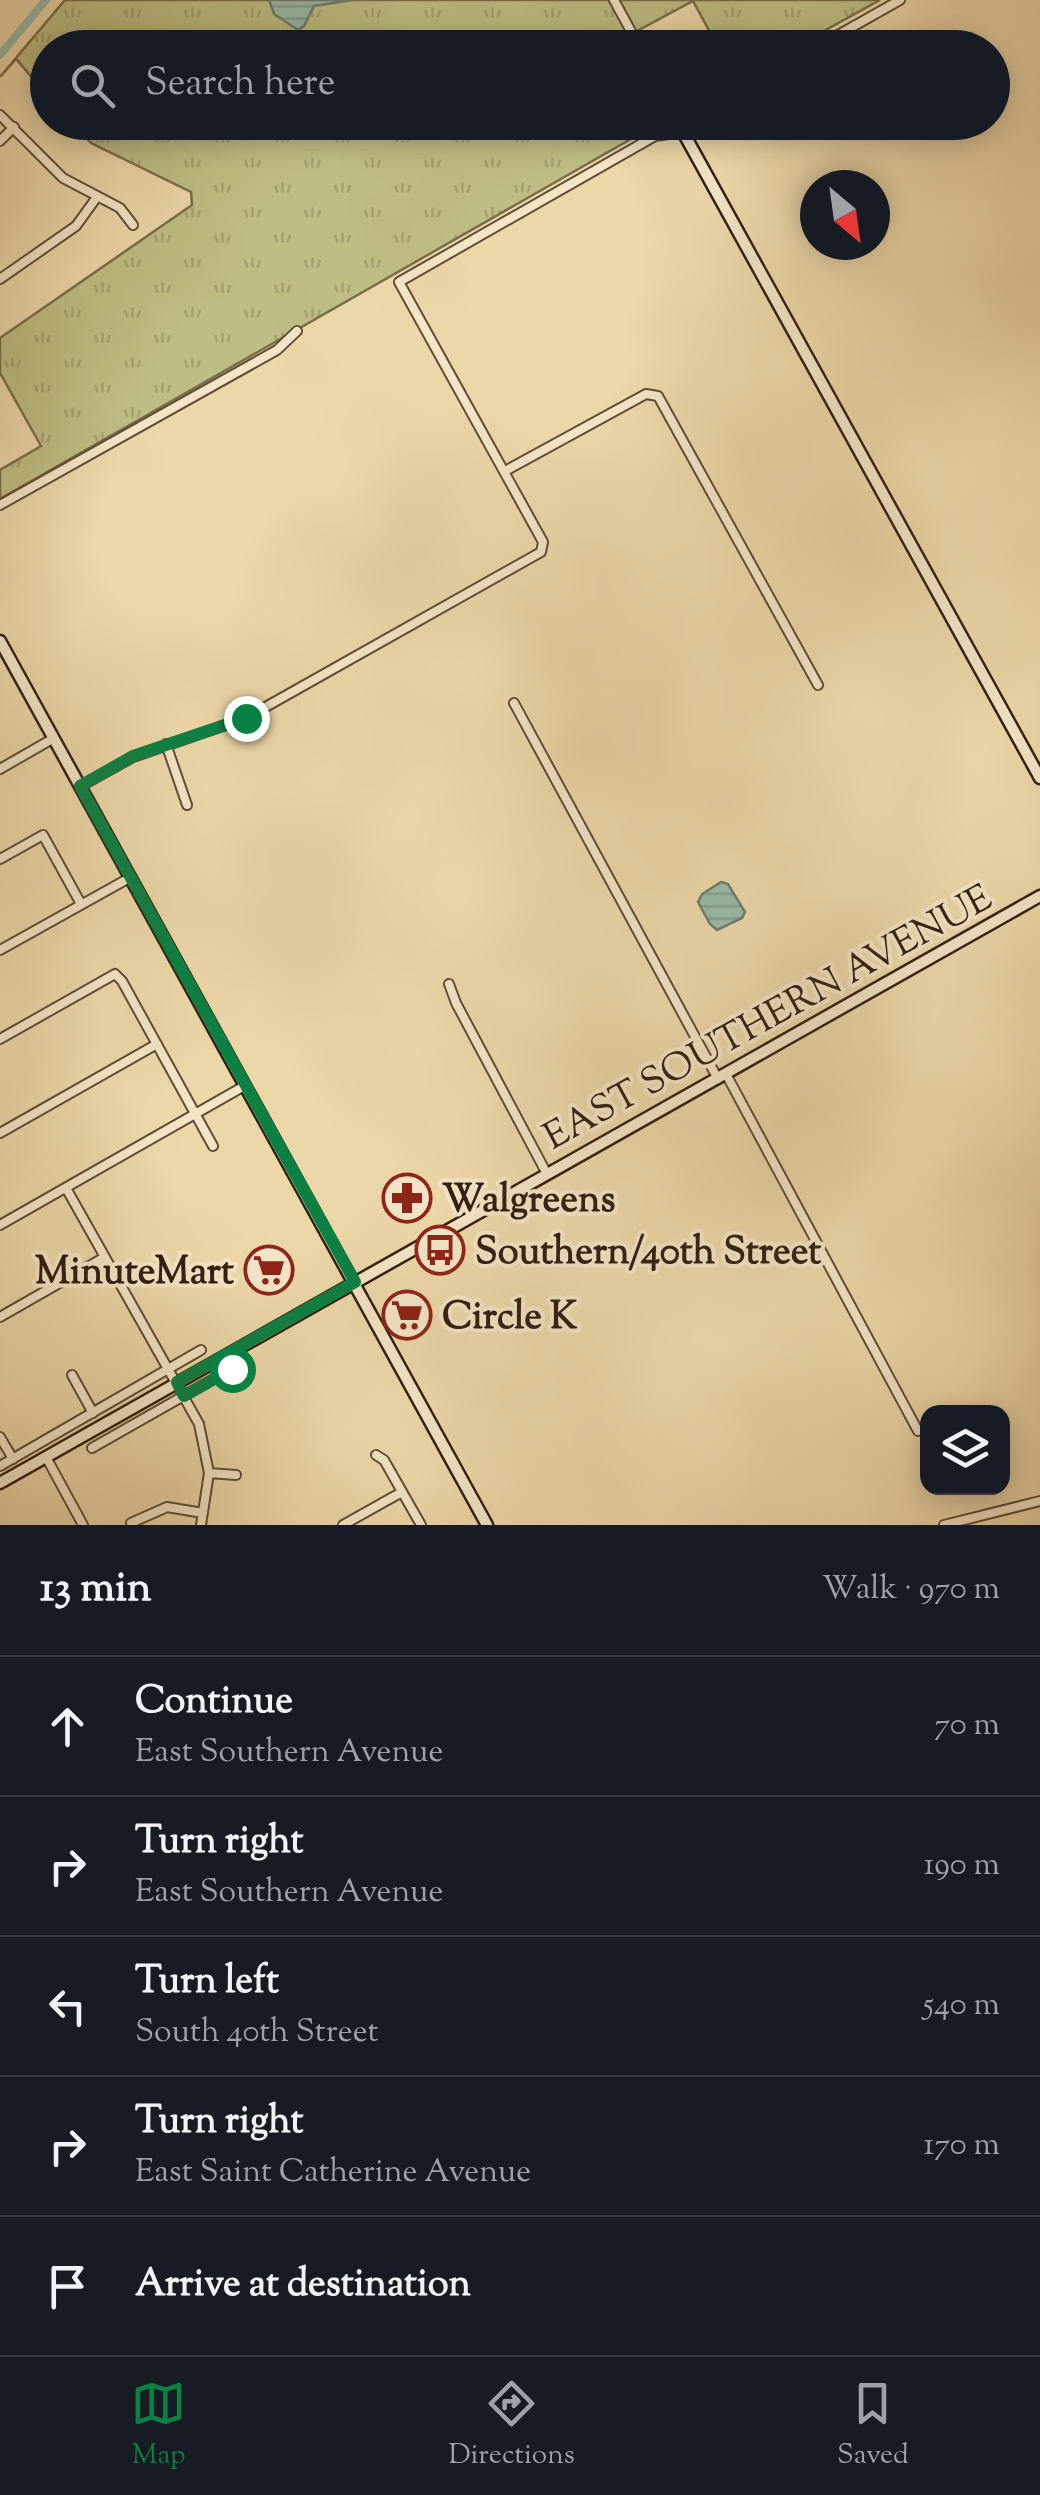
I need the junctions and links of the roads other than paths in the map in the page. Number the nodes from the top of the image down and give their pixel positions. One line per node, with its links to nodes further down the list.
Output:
1 (614, 0): 3 (street)
2 (900, 0): 4 (street)
3 (630, 30)
4 (848, 30)
5 (0, 114): 6 (street)
6 (14, 127): 9 (street); 10 (street)
7 (648, 140): 14 (street)
8 (691, 140): 22 (main road)
9 (0, 141)
10 (97, 197): 11 (street); 12 (street)
11 (132, 224)
12 (0, 279)
13 (297, 330): 15 (street)
14 (506, 472): 17 (street); 20 (street)
15 (0, 505)
16 (0, 640): 19 (main road)
17 (818, 685)
18 (514, 703): 33 (street)
19 (54, 738): 21 (street); 23 (main road)
20 (166, 744): 23 (street); 24 (street)
21 (0, 769)
22 (1040, 778)
23 (80, 786): 26 (main road)
24 (187, 805)
25 (0, 859): 28 (street)
26 (131, 877): 28 (street); 34 (main road)
27 (1040, 896): 33 (main road, EAST SOUTHERN AVENUE)
28 (81, 904): 29 (street)
29 (0, 950)
30 (450, 984): 38 (street)
31 (0, 1039): 32 (street)
32 (157, 1044): 35 (street); 36 (street)
33 (722, 1076): 38 (main road, EAST SOUTHERN AVENUE); 51 (street)
34 (246, 1085): 35 (street); 42 (main road)
35 (196, 1114): 37 (street); 39 (street)
36 (0, 1133)
37 (213, 1146)
38 (547, 1174): 42 (main road, EAST SOUTHERN AVENUE)
39 (66, 1188): 40 (street); 41 (street)
40 (0, 1225)
41 (105, 1257): 43 (street); 46 (street)
42 (355, 1282): 48 (main road, EAST SOUTHERN AVENUE); 69 (main road)
43 (0, 1317)
44 (201, 1350): 46 (street)
45 (232, 1369): 49 (street)
46 (170, 1370): 48 (street); 50 (street)
47 (72, 1375): 50 (street)
48 (177, 1382): 49 (street); 55 (main road, EAST SOUTHERN AVENUE)
49 (184, 1396): 53 (street); 58 (street)
50 (93, 1414): 56 (street)
51 (918, 1431)
52 (0, 1437): 56 (street)
53 (92, 1448)
54 (376, 1456): 61 (street)
55 (46, 1457): 60 (main road, EAST SOUTHERN AVENUE); 65 (street)
56 (13, 1459): 57 (street)
57 (0, 1466)
58 (209, 1473): 59 (street); 63 (street)
59 (236, 1475)
60 (0, 1483)
61 (402, 1492): 67 (street); 68 (street)
62 (1040, 1501): 70 (street)
63 (204, 1513): 64 (street); 66 (street)
64 (131, 1523)
65 (83, 1525)
66 (201, 1525)
67 (343, 1525)
68 (420, 1525)
69 (487, 1525)
70 (944, 1525)

